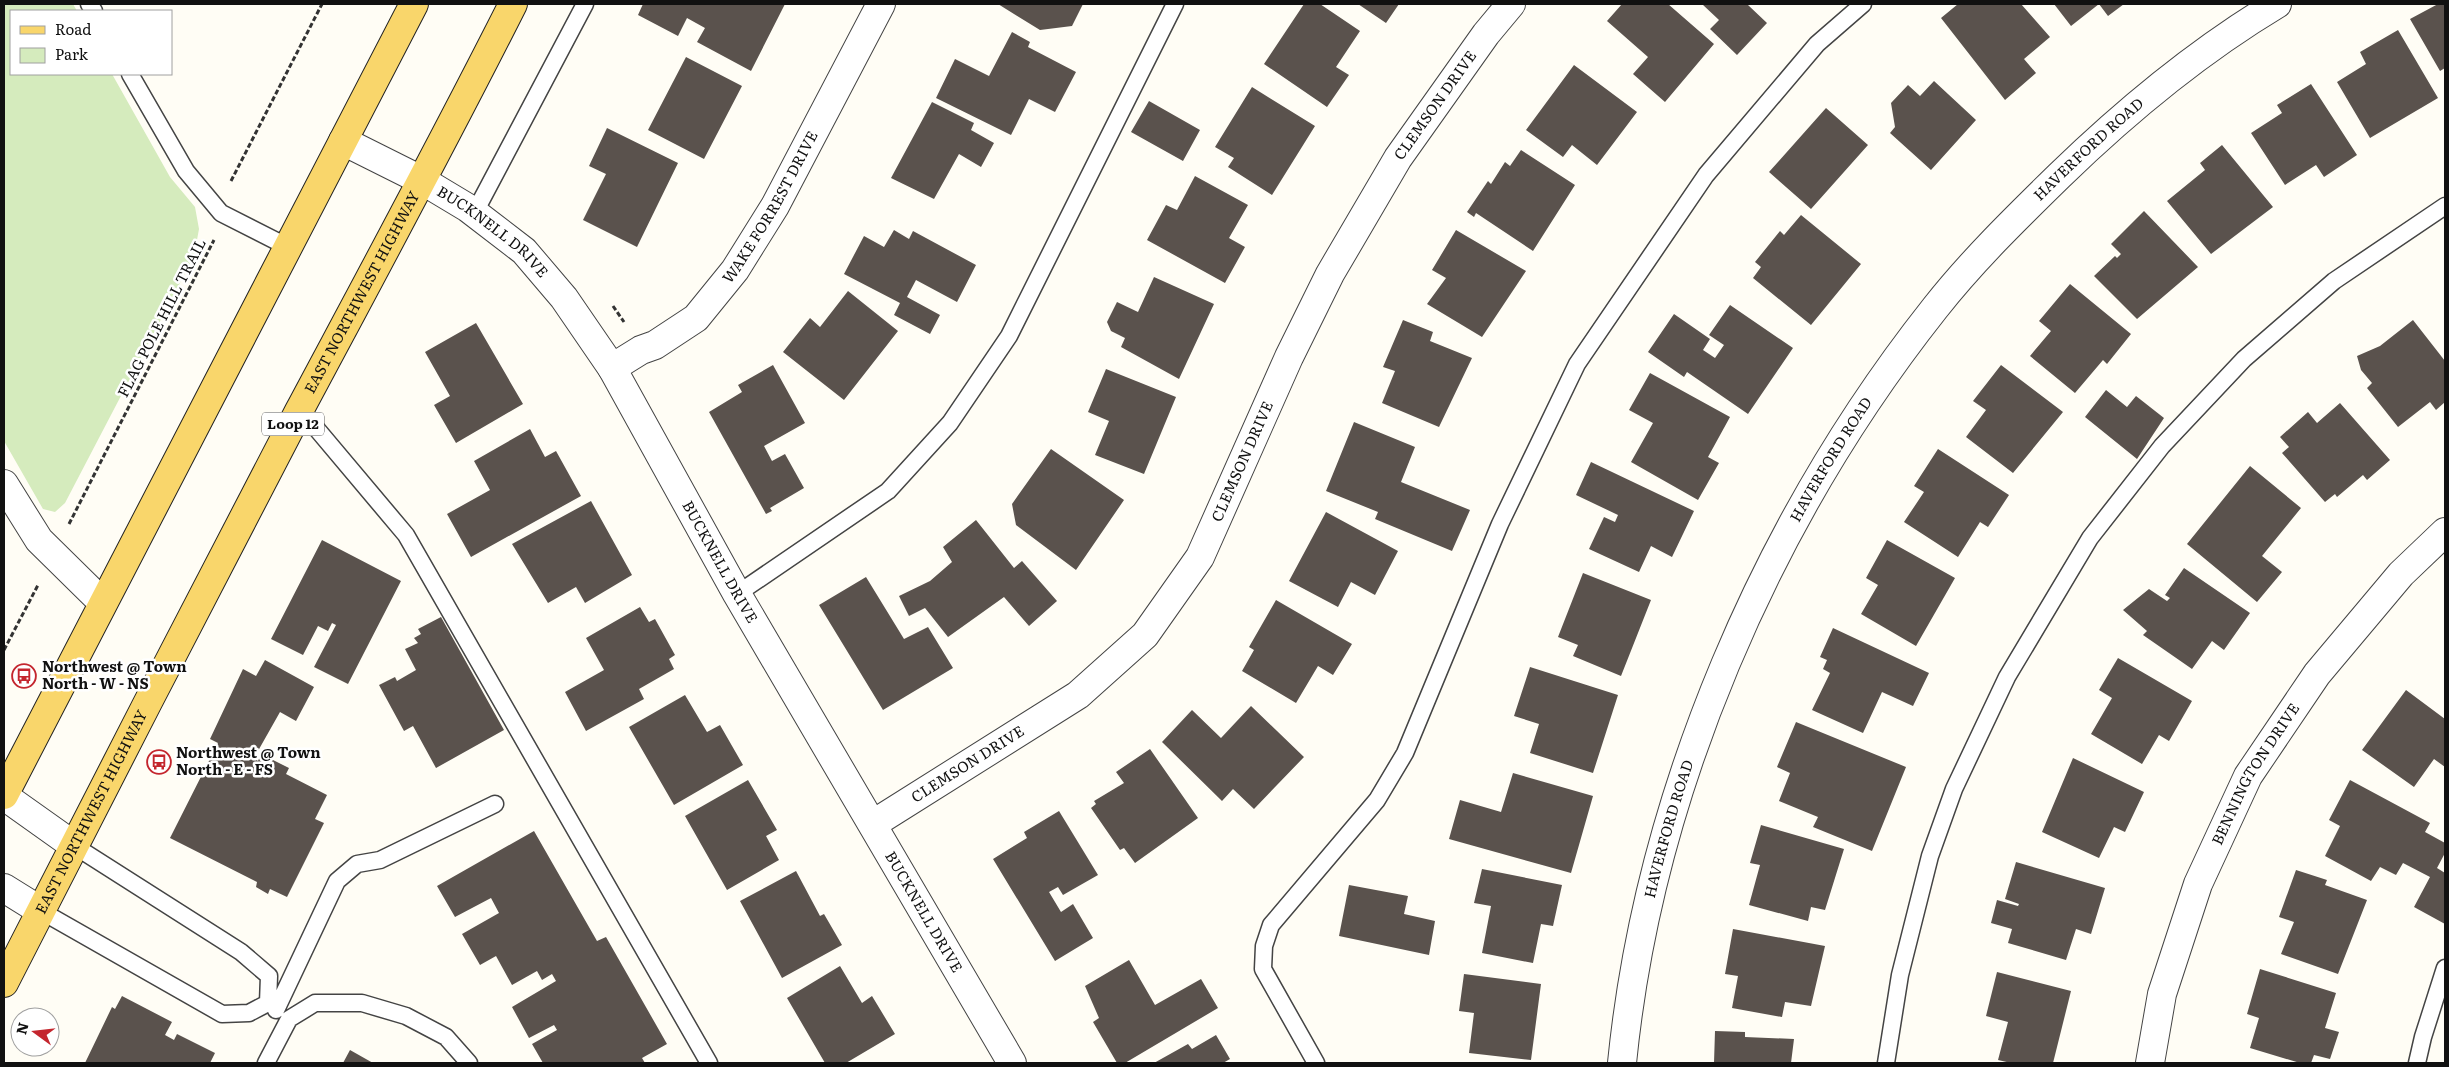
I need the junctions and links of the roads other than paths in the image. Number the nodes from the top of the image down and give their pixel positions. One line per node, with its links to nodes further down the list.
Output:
1 (414, 4): 10 (main road)
2 (513, 4): 11 (main road, EAST NORTHWEST HIGHWAY / Loop 12)
3 (585, 4): 13 (lane)
4 (881, 4): 15 (street, WAKE FORREST DRIVE)
5 (1175, 4): 19 (lane)
6 (1511, 4): 23 (street, CLEMSON DRIVE)
7 (1863, 4): 34 (lane)
8 (2277, 4): 35 (street, HAVERFORD ROAD)
9 (131, 75): 14 (lane)
10 (343, 141): 11 (street, BUCKNELL DRIVE); 14 (main road)
11 (423, 181): 13 (street, BUCKNELL DRIVE); 16 (main road, EAST NORTHWEST HIGHWAY / Loop 12)
12 (2445, 206): 36 (lane)
13 (474, 212): 15 (street, BUCKNELL DRIVE)
14 (288, 247): 20 (main road)
15 (612, 368): 19 (street, BUCKNELL DRIVE)
16 (300, 409): 24 (main road, EAST NORTHWEST HIGHWAY / Loop 12); 32 (lane)
17 (4, 484): 20 (street)
18 (2445, 532): 37 (street, BENNINGTON DRIVE)
19 (737, 594): 23 (street, BUCKNELL DRIVE)
20 (102, 602): 21 (main road)
21 (4, 796): 24 (street)
22 (495, 804): 29 (lane)
23 (873, 824): 33 (street, BUCKNELL DRIVE)
24 (73, 845): 26 (main road, EAST NORTHWEST HIGHWAY / Loop 12); 29 (lane)
25 (4, 888): 26 (street)
26 (41, 911): 28 (main road, EAST NORTHWEST HIGHWAY / Loop 12); 29 (lane)
27 (2445, 968): 38 (lane)
28 (4, 983)
29 (278, 1011): 30 (lane); 31 (lane)
30 (266, 1063)
31 (469, 1063)
32 (709, 1063)
33 (1012, 1063)
34 (1316, 1063)
35 (1622, 1063)
36 (1886, 1063)
37 (2150, 1063)
38 (2417, 1063)

